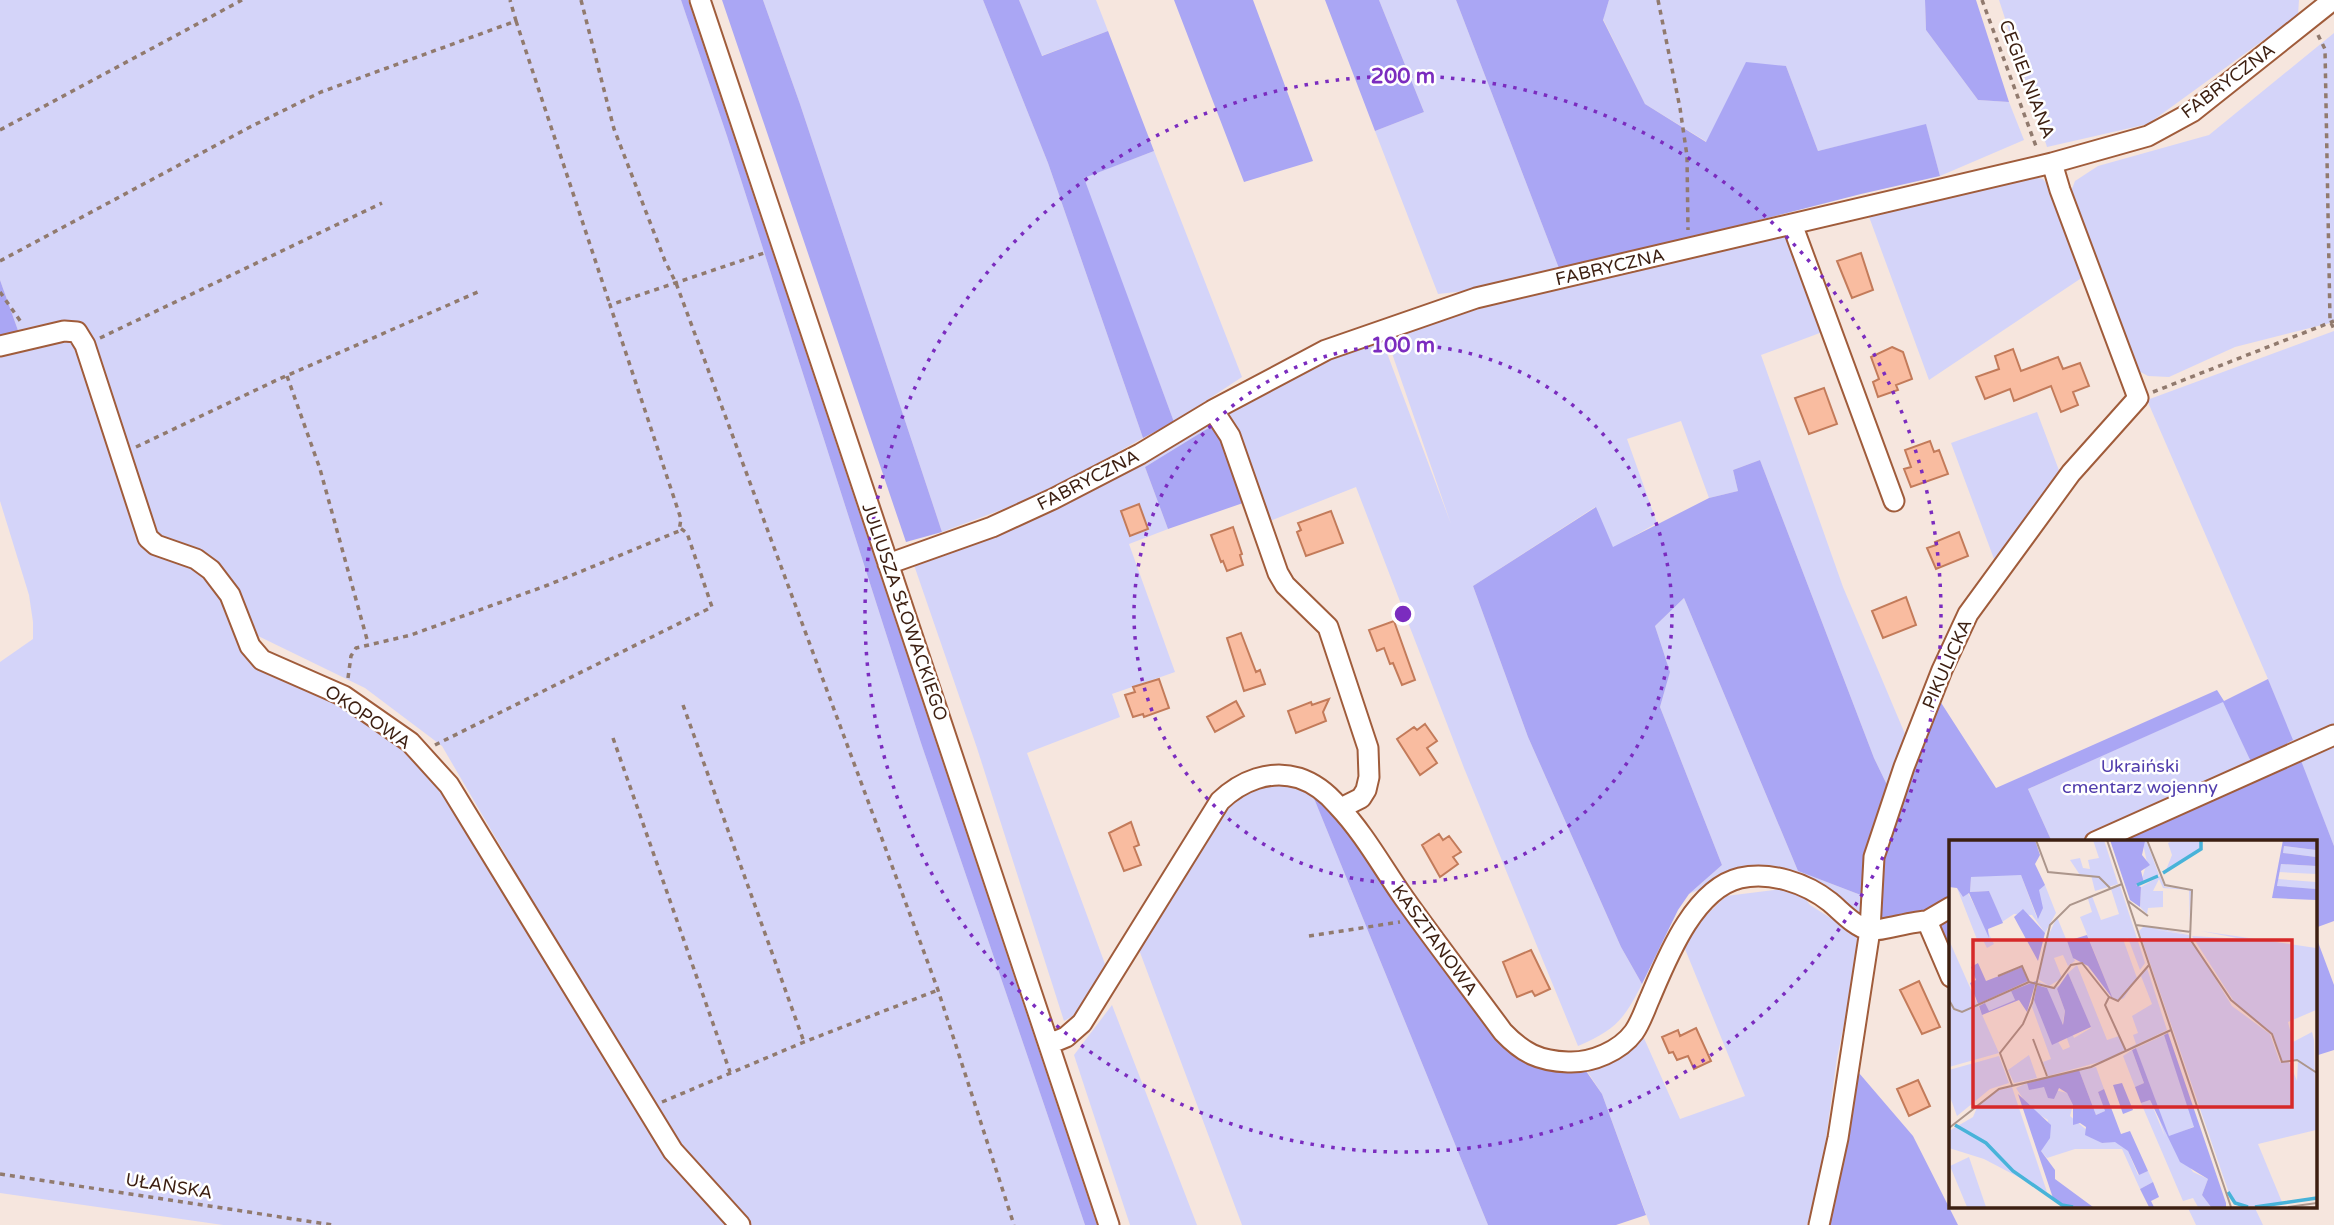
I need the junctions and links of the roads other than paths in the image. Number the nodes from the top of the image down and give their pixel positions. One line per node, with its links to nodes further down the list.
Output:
1 (701, 0): 8 (street, JULIUSZA SŁOWACKIEGO)
2 (2333, 0): 3 (street, FABRYCZNA)
3 (2052, 163): 4 (street, FABRYCZNA); 14 (street, PIKULICKA)
4 (1791, 224): 6 (street, FABRYCZNA); 7 (street)
5 (0, 346): 17 (street, OKOPOWA)
6 (1213, 410): 8 (street, FABRYCZNA); 10 (street)
7 (1894, 501)
8 (888, 564): 16 (street, JULIUSZA SŁOWACKIEGO)
9 (2334, 735): 11 (street)
10 (1341, 808): 14 (street, KASZTANOWA); 16 (street, KASZTANOWA)
11 (2099, 840)
12 (1949, 908): 13 (street)
13 (1927, 921): 14 (street); 15 (street)
14 (1870, 930): 19 (street, PIKULICKA)
15 (1949, 972)
16 (1049, 1044): 18 (street, JULIUSZA SŁOWACKIEGO)
17 (740, 1225)
18 (1110, 1225)
19 (1819, 1225)

